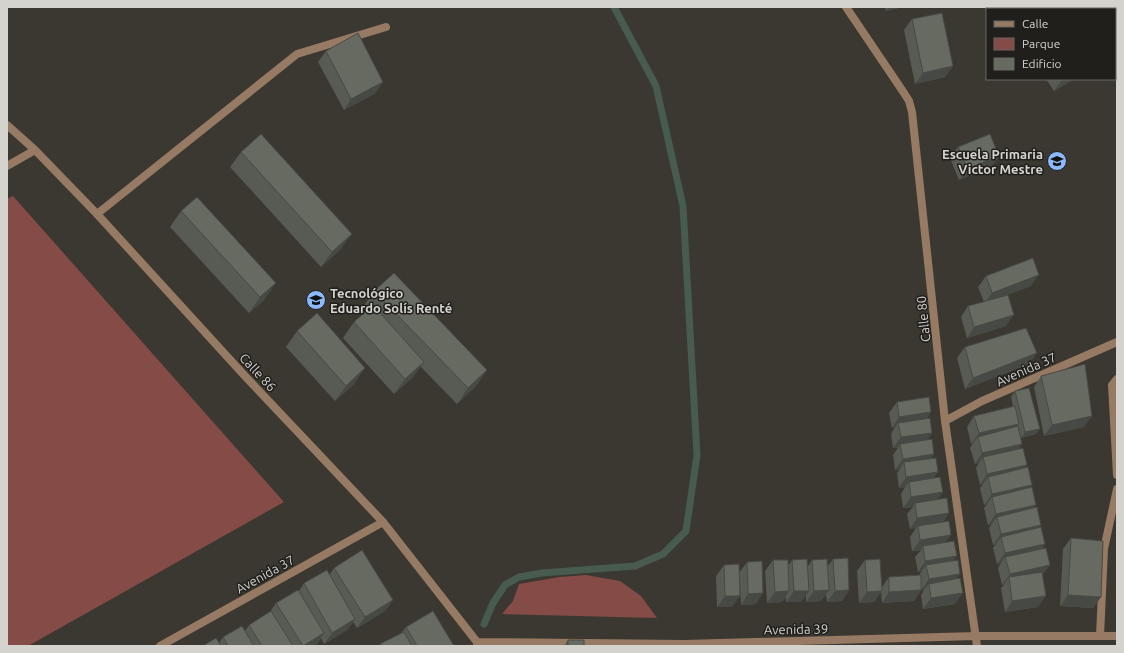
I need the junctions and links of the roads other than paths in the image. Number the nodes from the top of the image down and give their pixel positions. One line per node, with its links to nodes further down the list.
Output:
1 (846, 7): 9 (street, Calle 80)
2 (386, 27): 6 (street)
3 (7, 125): 4 (street, Calle 86)
4 (35, 150): 5 (street); 6 (street, Calle 86)
5 (7, 166)
6 (97, 214): 12 (street, Calle 86)
7 (1117, 342): 9 (street, Avenida 37)
8 (1117, 379): 10 (street)
9 (945, 421): 13 (street, Calle 80)
10 (1117, 475)
11 (1117, 489): 14 (street)
12 (383, 522): 16 (street, Calle 86); 18 (street, Avenida 37)
13 (976, 636): 14 (street, Avenida 39); 17 (street, Avenida 39); 19 (street, Calle 80)
14 (1100, 636): 15 (street, Avenida 39)
15 (1117, 636)
16 (477, 644): 17 (street, Avenida 39)
17 (685, 645)
18 (160, 646)
19 (977, 646)

